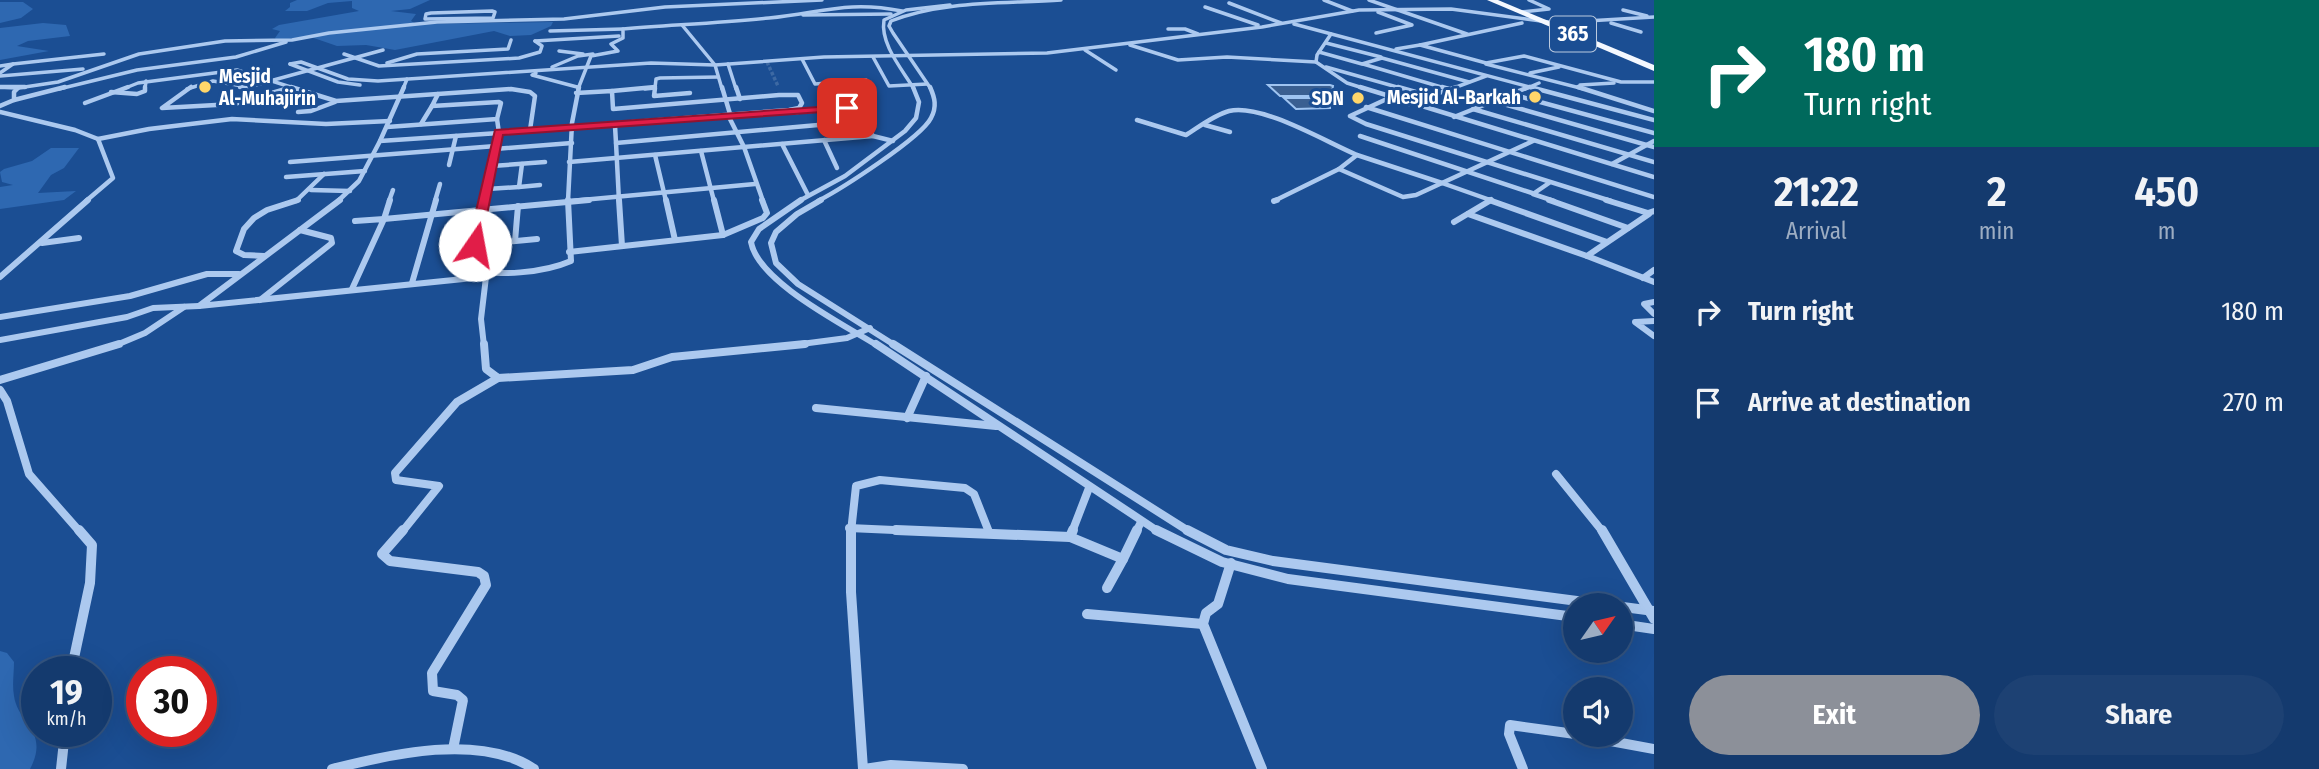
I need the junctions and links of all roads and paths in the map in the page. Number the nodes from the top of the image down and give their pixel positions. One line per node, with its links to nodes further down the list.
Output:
1 (822, 0): 14 (street)
2 (1014, 0): 11 (street)
3 (1056, 0): 4 (street); 11 (street)
4 (1061, 0)
5 (1324, 0): 19 (street)
6 (1369, 0): 15 (street)
7 (1491, 0): 21 (main road, 365)
8 (1529, 0): 21 (street)
9 (652, 2): 14 (street)
10 (1229, 4): 29 (street)
11 (985, 5): 12 (street)
12 (967, 6): 18 (street); 63 (street)
13 (1205, 7): 34 (street)
14 (659, 8): 26 (street)
15 (1394, 10): 19 (street); 20 (street); 30 (street); 31 (street); 41 (street)
16 (1623, 10): 25 (street)
17 (523, 11): 26 (street)
18 (902, 11): 23 (street); 24 (street)
19 (1352, 11): 22 (street); 28 (street)
20 (1378, 12): 22 (street); 39 (street)
21 (1521, 12): 31 (main road, 365)
22 (1359, 13): 33 (street)
23 (891, 14): 24 (street); 62 (street)
24 (788, 16): 32 (street)
25 (1654, 18): 27 (street)
26 (492, 19): 26 (street); 44 (street)
27 (1604, 21): 31 (street); 38 (street)
28 (1290, 22): 29 (street); 33 (street)
29 (1283, 23): 34 (street)
30 (1523, 23): 31 (street); 41 (street)
31 (1549, 23): 80 (main road, 365)
32 (682, 25): 35 (street); 72 (street)
33 (1297, 25): 40 (street); 46 (street)
34 (1262, 27): 42 (street)
35 (623, 29): 37 (street); 43 (street)
36 (1168, 29): 42 (street)
37 (550, 31)
38 (1641, 32)
39 (1376, 33)
40 (1331, 34): 47 (street); 54 (street)
41 (1469, 34): 49 (street)
42 (1201, 35): 46 (street)
43 (623, 36): 60 (street); 65 (street)
44 (292, 40): 76 (street); 124 (street)
45 (511, 40): 51 (street)
46 (1175, 40): 48 (street); 50 (street)
47 (1326, 43): 56 (street); 66 (street)
48 (1127, 44): 50 (street); 53 (street)
49 (1420, 45): 54 (street); 71 (street)
50 (1135, 46): 53 (street); 69 (street)
51 (508, 49): 65 (street); 74 (street)
52 (383, 50): 64 (street)
53 (1083, 50): 63 (street); 82 (street)
54 (1391, 50): 87 (street)
55 (559, 51): 59 (street)
56 (1319, 52): 69 (street); 70 (street)
57 (104, 54): 68 (street)
58 (344, 54): 64 (street)
59 (586, 54): 60 (street); 81 (street)
60 (593, 54): 79 (street)
61 (873, 57): 62 (street); 67 (street); 100 (street)
62 (897, 57): 63 (street); 100 (street)
63 (908, 57): 101 (street)
64 (356, 58): 74 (street); 78 (street)
65 (507, 58): 74 (street)
66 (1382, 58): 70 (street); 96 (street)
67 (802, 59): 77 (street); 95 (street)
68 (13, 64): 73 (street); 85 (street)
69 (1318, 64): 119 (street); 121 (street)
70 (1362, 64): 110 (street)
71 (1486, 64): 75 (street); 84 (street)
72 (715, 65): 77 (street); 79 (street); 89 (street)
73 (0, 66)
74 (379, 66)
75 (1562, 66): 84 (street); 90 (street)
76 (101, 67): 85 (street); 107 (street)
77 (729, 67): 89 (street); 123 (street)
78 (319, 68): 83 (street); 83 (street); 94 (street)
79 (584, 68): 81 (street); 111 (street)
80 (1654, 68)
81 (544, 70): 86 (street); 94 (street)
82 (1116, 70)
83 (308, 71): 93 (street); 94 (street)
84 (1525, 73): 103 (street)
85 (0, 74)
86 (532, 75): 94 (street); 111 (street)
87 (1486, 75): 96 (street); 106 (street)
88 (184, 76): 92 (street); 93 (street); 105 (street)
89 (717, 76): 91 (street); 125 (street)
90 (1602, 77): 97 (street); 102 (street)
91 (687, 78): 109 (street); 114 (street)
92 (146, 81): 113 (street); 113 (street)
93 (273, 81): 105 (street); 108 (street)
94 (407, 81): 120 (street)
95 (813, 82): 95 (street)
96 (1469, 82): 110 (street)
97 (1621, 82): 98 (street); 102 (street)
98 (1654, 82)
99 (1539, 83): 106 (street)
100 (914, 84): 101 (street); 165 (street)
101 (925, 84): 255 (street)
102 (1594, 84): 103 (street)
103 (1575, 86): 139 (street)
104 (0, 87): 107 (street)
105 (188, 87): 108 (street)
106 (1530, 87): 117 (street); 122 (street)
107 (18, 88): 124 (street)
108 (290, 88): 115 (street)
109 (655, 88): 112 (street); 118 (street)
110 (1450, 89): 119 (street)
111 (577, 90): 112 (street); 153 (street)
112 (612, 91): 137 (street)
113 (109, 92): 129 (street)
114 (690, 93): 118 (street); 130 (street)
115 (307, 94): 127 (street); 128 (street)
116 (438, 94): 120 (street); 133 (street); 154 (street)
117 (1511, 94): 126 (street); 135 (street)
118 (654, 96): 134 (street)
119 (1430, 96): 131 (street)
120 (399, 97): 128 (street); 147 (street)
121 (1389, 97): 131 (street); 136 (street)
122 (1572, 98): 135 (street); 146 (street)
123 (740, 99): 125 (street); 142 (street)
124 (14, 100): 132 (street)
125 (726, 100): 130 (street); 142 (street)
126 (1493, 101): 138 (street); 171 (street)
127 (281, 102)
128 (335, 102): 141 (street)
129 (85, 103)
130 (693, 103): 134 (street)
131 (1409, 104): 143 (street)
132 (0, 106)
133 (432, 106): 144 (street); 149 (street)
134 (656, 106): 137 (street)
135 (1554, 106): 158 (street)
136 (1366, 107): 177 (street); 187 (street)
137 (613, 109): 150 (street)
138 (1473, 109): 143 (street); 181 (street)
139 (1654, 111)
140 (0, 112): 162 (street)
141 (298, 112)
142 (729, 116): 148 (street); 150 (street); 155 (street)
143 (1454, 117): 166 (street)
144 (497, 119): 149 (street); 157 (street)
145 (1137, 120): 151 (street)
146 (1654, 120)
147 (390, 121): 152 (street); 162 (street)
148 (863, 121): 155 (street); 160 (street)
149 (421, 124): 152 (street)
150 (615, 124): 153 (street); 168 (street)
151 (1205, 125): 156 (street); 180 (street)
152 (387, 127): 164 (street)
153 (573, 127): 154 (street); 169 (street)
154 (530, 130): 157 (street)
155 (737, 131): 168 (street); 173 (street)
156 (1230, 132)
157 (499, 133): 159 (street); 172 (street)
158 (1654, 133)
159 (456, 136): 164 (street); 175 (street)
160 (873, 136): 163 (street); 165 (street)
161 (1360, 136): 195 (street)
162 (98, 139): 234 (street)
163 (824, 140): 170 (street); 192 (street)
164 (380, 141): 178 (street)
165 (893, 141): 212 (street)
166 (1533, 141): 177 (street); 190 (street)
167 (1654, 141): 171 (street)
168 (616, 143): 182 (street)
169 (572, 144): 172 (street); 185 (street)
170 (782, 144): 173 (street); 212 (street)
171 (1647, 145): 174 (street); 181 (street)
172 (496, 147): 175 (street); 191 (street)
173 (744, 147): 176 (street); 202 (street)
174 (1654, 147)
175 (452, 149): 178 (street); 188 (street)
176 (701, 151): 179 (street); 205 (street)
177 (1510, 152): 187 (street); 214 (street)
178 (373, 155): 183 (street); 194 (street)
179 (655, 155): 182 (street); 210 (street)
180 (1357, 155): 193 (street); 199 (street)
181 (1629, 155): 186 (street); 190 (street)
182 (617, 158): 185 (street); 213 (street)
183 (290, 162)
184 (545, 162): 189 (street)
185 (569, 162): 216 (street)
186 (1654, 162)
187 (1486, 163): 195 (street); 200 (street)
188 (449, 164)
189 (522, 164): 191 (street); 204 (street)
190 (1612, 164): 198 (street)
191 (492, 166): 206 (street)
192 (837, 168)
193 (1339, 169): 199 (street); 217 (street)
194 (365, 171): 196 (street); 209 (street)
195 (1466, 172): 199 (street); 211 (street)
196 (324, 174): 197 (street); 207 (street)
197 (286, 177)
198 (1654, 177)
199 (1443, 183): 215 (street)
200 (1549, 183): 211 (street); 220 (street)
201 (440, 184): 221 (street)
202 (755, 184): 205 (street); 228 (street)
203 (540, 185): 204 (street)
204 (519, 187): 206 (street)
205 (710, 188): 210 (street); 228 (street)
206 (486, 189): 219 (street)
207 (310, 190): 209 (street); 238 (street)
208 (393, 190): 223 (street)
209 (349, 191): 227 (street)
210 (665, 192): 213 (street); 231 (street)
211 (1532, 193): 226 (street)
212 (808, 195): 256 (street)
213 (619, 196): 216 (street); 236 (street)
214 (1654, 197)
215 (1491, 200): 222 (street); 233 (street)
216 (569, 201): 218 (street); 237 (street)
217 (1273, 201)
218 (518, 206): 219 (street); 232 (street)
219 (482, 209): 221 (street); 235 (street)
220 (1652, 213): 226 (street)
221 (433, 214): 223 (street); 246 (street)
222 (1468, 214): 225 (street); 239 (street)
223 (384, 219): 224 (street); 247 (street)
224 (355, 221)
225 (1454, 222)
226 (1628, 228): 233 (street)
227 (300, 230): 238 (street); 248 (street)
228 (723, 235): 231 (street)
229 (79, 238): 234 (street)
230 (537, 239): 232 (street)
231 (675, 240): 236 (street)
232 (515, 241): 235 (street)
233 (1608, 242): 239 (street)
234 (41, 243): 243 (street)
235 (475, 245): 242 (street)
236 (622, 246): 237 (street)
237 (569, 252): 242 (street)
238 (265, 256): 241 (street)
239 (1587, 256): 244 (street)
240 (1654, 270): 244 (street)
241 (240, 274): 250 (street); 253 (street)
242 (486, 275): 246 (street); 260 (street)
243 (0, 277)
244 (1643, 278): 245 (street)
245 (1654, 282)
246 (412, 283): 247 (street)
247 (352, 289): 248 (street)
248 (259, 301): 250 (street)
249 (1654, 302): 252 (street)
250 (199, 306): 251 (street)
251 (184, 307): 258 (street); 261 (street)
252 (1654, 314)
253 (0, 317)
254 (1654, 321): 257 (street)
255 (869, 329): 256 (street); 275 (street)
256 (858, 335): 259 (street); 260 (street)
257 (1654, 336)
258 (0, 340)
259 (926, 376): 264 (street); 265 (street)
260 (498, 378): 288 (street)
261 (0, 380)
262 (0, 390): 284 (street)
263 (816, 408): 264 (street)
264 (907, 418): 265 (street)
265 (996, 426): 267 (street)
266 (1556, 474): 280 (street)
267 (1088, 488): 268 (street); 271 (street)
268 (1141, 522): 272 (street); 273 (street)
269 (849, 528): 270 (street); 270 (street); 293 (street)
270 (989, 532): 271 (street)
271 (1070, 537): 272 (street)
272 (1123, 559): 274 (street)
273 (1231, 563): 275 (street); 281 (street)
274 (1107, 588)
275 (1475, 595): 276 (street); 279 (street)
276 (1563, 602)
277 (1633, 611): 280 (street)
278 (1087, 614): 281 (street)
279 (1563, 614)
280 (1652, 614)
281 (1203, 624): 295 (street)
282 (1633, 626): 283 (street)
283 (1654, 629)
284 (74, 656)
285 (1563, 733): 296 (street)
286 (1633, 745): 289 (street)
287 (63, 747): 290 (street)
288 (453, 749): 291 (street); 292 (street)
289 (1654, 749)
290 (61, 769)
291 (332, 769)
292 (534, 769)
293 (864, 769): 294 (street)
294 (963, 769)
295 (1262, 769)
296 (1523, 769)

